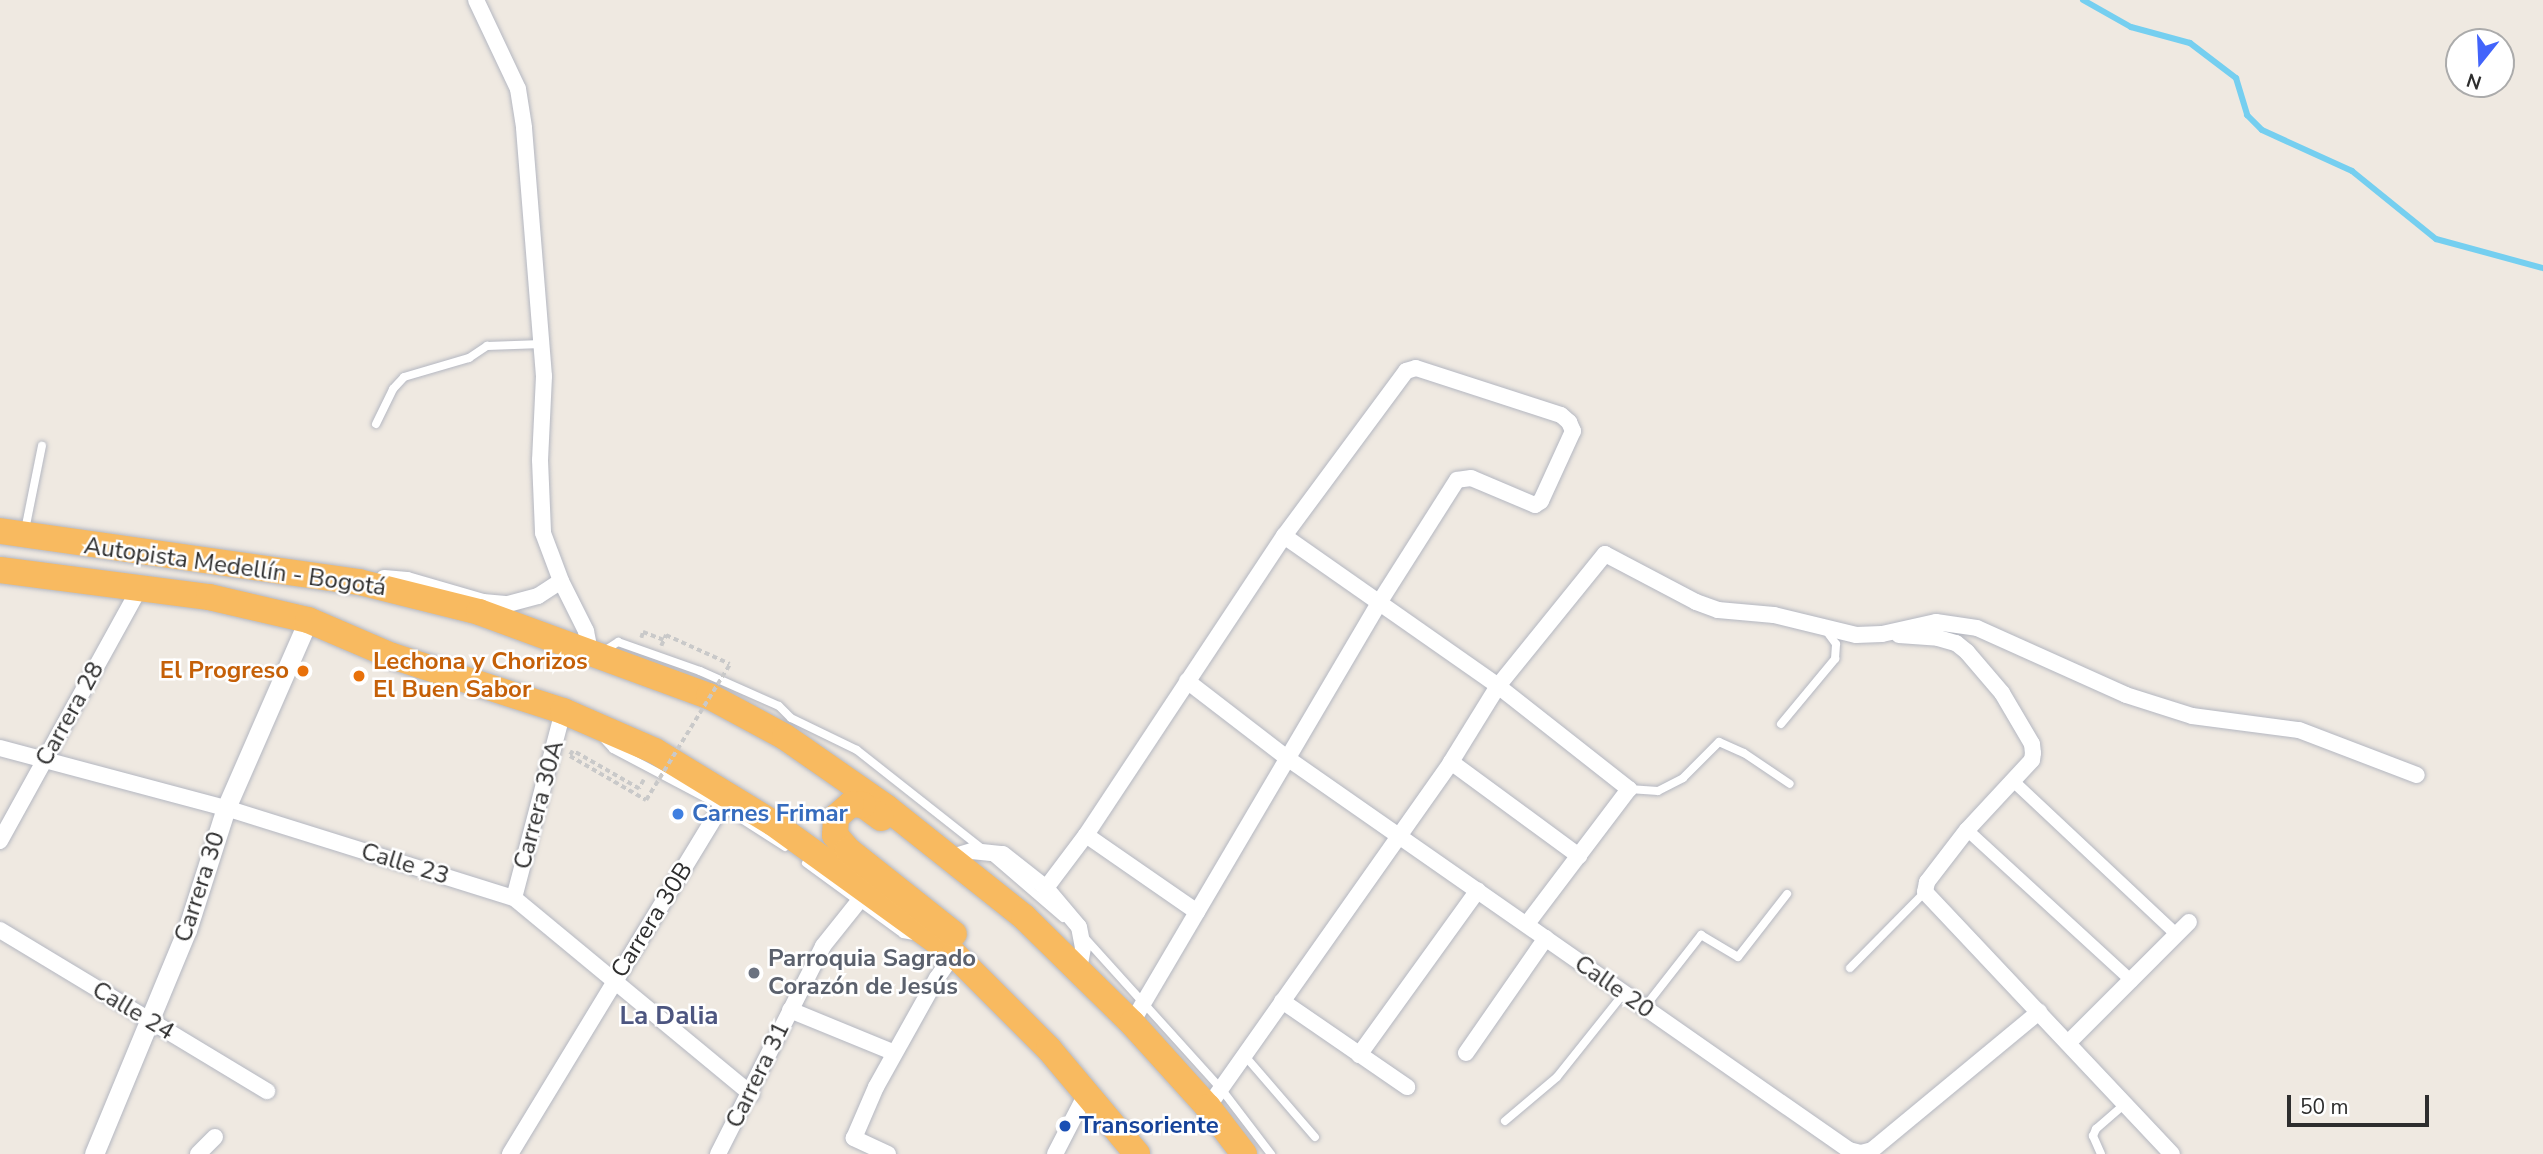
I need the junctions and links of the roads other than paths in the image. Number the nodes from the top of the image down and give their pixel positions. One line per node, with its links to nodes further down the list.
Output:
1 (476, 0): 2 (street)
2 (542, 344): 3 (lane); 8 (street)
3 (376, 424)
4 (42, 446): 5 (lane)
5 (12, 534): 9 (highway, Autopista Medellín - Bogotá)
6 (1284, 536): 11 (street); 11 (street); 16 (street)
7 (0, 569): 10 (highway, Autopista Medellín - Bogotá)
8 (561, 581): 9 (street); 15 (street)
9 (359, 582): 15 (highway, Autopista Medellín - Bogotá)
10 (140, 587): 12 (highway, Autopista Medellín - Bogotá); 22 (street, Carrera 28)
11 (1380, 603): 17 (street); 21 (street)
12 (307, 620): 18 (highway, Autopista Medellín - Bogotá); 29 (street, Carrera 30)
13 (1824, 628): 14 (street); 17 (street); 19 (lane)
14 (1882, 634): 24 (street); 25 (street)
15 (595, 652): 35 (lane); 38 (highway, Autopista Medellín - Bogotá)
16 (1187, 681): 21 (street, Calle 20); 31 (street)
17 (1498, 686): 23 (street); 27 (street)
18 (563, 711): 28 (highway, Autopista Medellín - Bogotá); 44 (street, Carrera 30A)
19 (1781, 724)
20 (0, 748): 22 (street, Calle 23)
21 (1287, 758): 32 (street, Calle 20); 45 (street)
22 (44, 759): 29 (street, Calle 23); 33 (street, Carrera 28)
23 (1451, 762): 32 (street); 36 (street)
24 (2417, 775)
25 (2012, 780): 30 (street); 50 (street)
26 (1790, 784): 27 (lane)
27 (1629, 789): 36 (street)
28 (725, 800): 34 (lane); 43 (highway, Autopista Medellín - Bogotá); 57 (street, Carrera 30B)
29 (226, 807): 44 (street, Calle 23); 65 (street, Carrera 30)
30 (1967, 830): 41 (street); 58 (street)
31 (1086, 835): 39 (street); 45 (street)
32 (1398, 836): 40 (street, Calle 20); 60 (street)
33 (0, 841)
34 (790, 850)
35 (986, 852): 38 (street); 39 (street); 49 (lane)
36 (1579, 856): 47 (street)
37 (799, 858): 43 (lane)
38 (949, 858): 52 (highway, Autopista Medellín - Bogotá)
39 (1046, 888): 49 (street)
40 (1478, 890): 47 (street, Calle 20); 69 (street)
41 (1925, 892): 54 (lane); 63 (street)
42 (1787, 894): 61 (lane)
43 (862, 896): 53 (highway, Autopista Medellín - Bogotá); 62 (street, Carrera 31)
44 (514, 898): 57 (street, Calle 23)
45 (1197, 912): 64 (street)
46 (2189, 922): 50 (street)
47 (1527, 924): 51 (street, Calle 20)
48 (0, 930): 65 (street, Calle 24)
49 (1080, 933): 55 (street); 64 (lane)
50 (2177, 934): 58 (street)
51 (1546, 939): 59 (street, Calle 20); 68 (street)
52 (1047, 940): 55 (highway, Autopista Medellín - Bogotá); 56 (highway)
53 (945, 947): 56 (highway, Autopista Medellín - Bogotá); 67 (street)
54 (1850, 968)
55 (1079, 969): 64 (highway, Autopista Medellín - Bogotá)
56 (976, 976): 73 (highway, Autopista Medellín - Bogotá)
57 (614, 981): 74 (street, Calle 23); 82 (street, Carrera 30B)
58 (2132, 981): 66 (street)
59 (1624, 993): 61 (street, Calle 20); 77 (lane)
60 (1282, 1001): 69 (street); 70 (street)
61 (1644, 1008): 63 (street, Calle 20)
62 (790, 1010): 67 (street); 74 (street, Carrera 31)
63 (2039, 1012): 66 (street)
64 (1139, 1013): 75 (highway, Autopista Medellín - Bogotá)
65 (151, 1021): 72 (street, Calle 24); 80 (street, Carrera 30)
66 (2068, 1043): 76 (street)
67 (895, 1053): 84 (street)
68 (1466, 1053)
69 (1359, 1055): 71 (street)
70 (1245, 1056): 75 (street); 79 (lane)
71 (1407, 1087)
72 (267, 1091)
73 (1087, 1092): 85 (street); 86 (highway, Autopista Medellín - Bogotá)
74 (751, 1094): 83 (street, Carrera 31)
75 (1215, 1098): 87 (highway, Autopista Medellín - Bogotá); 88 (lane)
76 (2126, 1103): 89 (lane); 90 (street)
77 (1505, 1121)
78 (215, 1137): 81 (street)
79 (1315, 1137)
80 (98, 1153)
81 (198, 1154)
82 (510, 1154)
83 (719, 1154)
84 (888, 1154)
85 (1055, 1154)
86 (1137, 1154)
87 (1244, 1154)
88 (1271, 1154)
89 (2101, 1154)
90 (2172, 1154)

